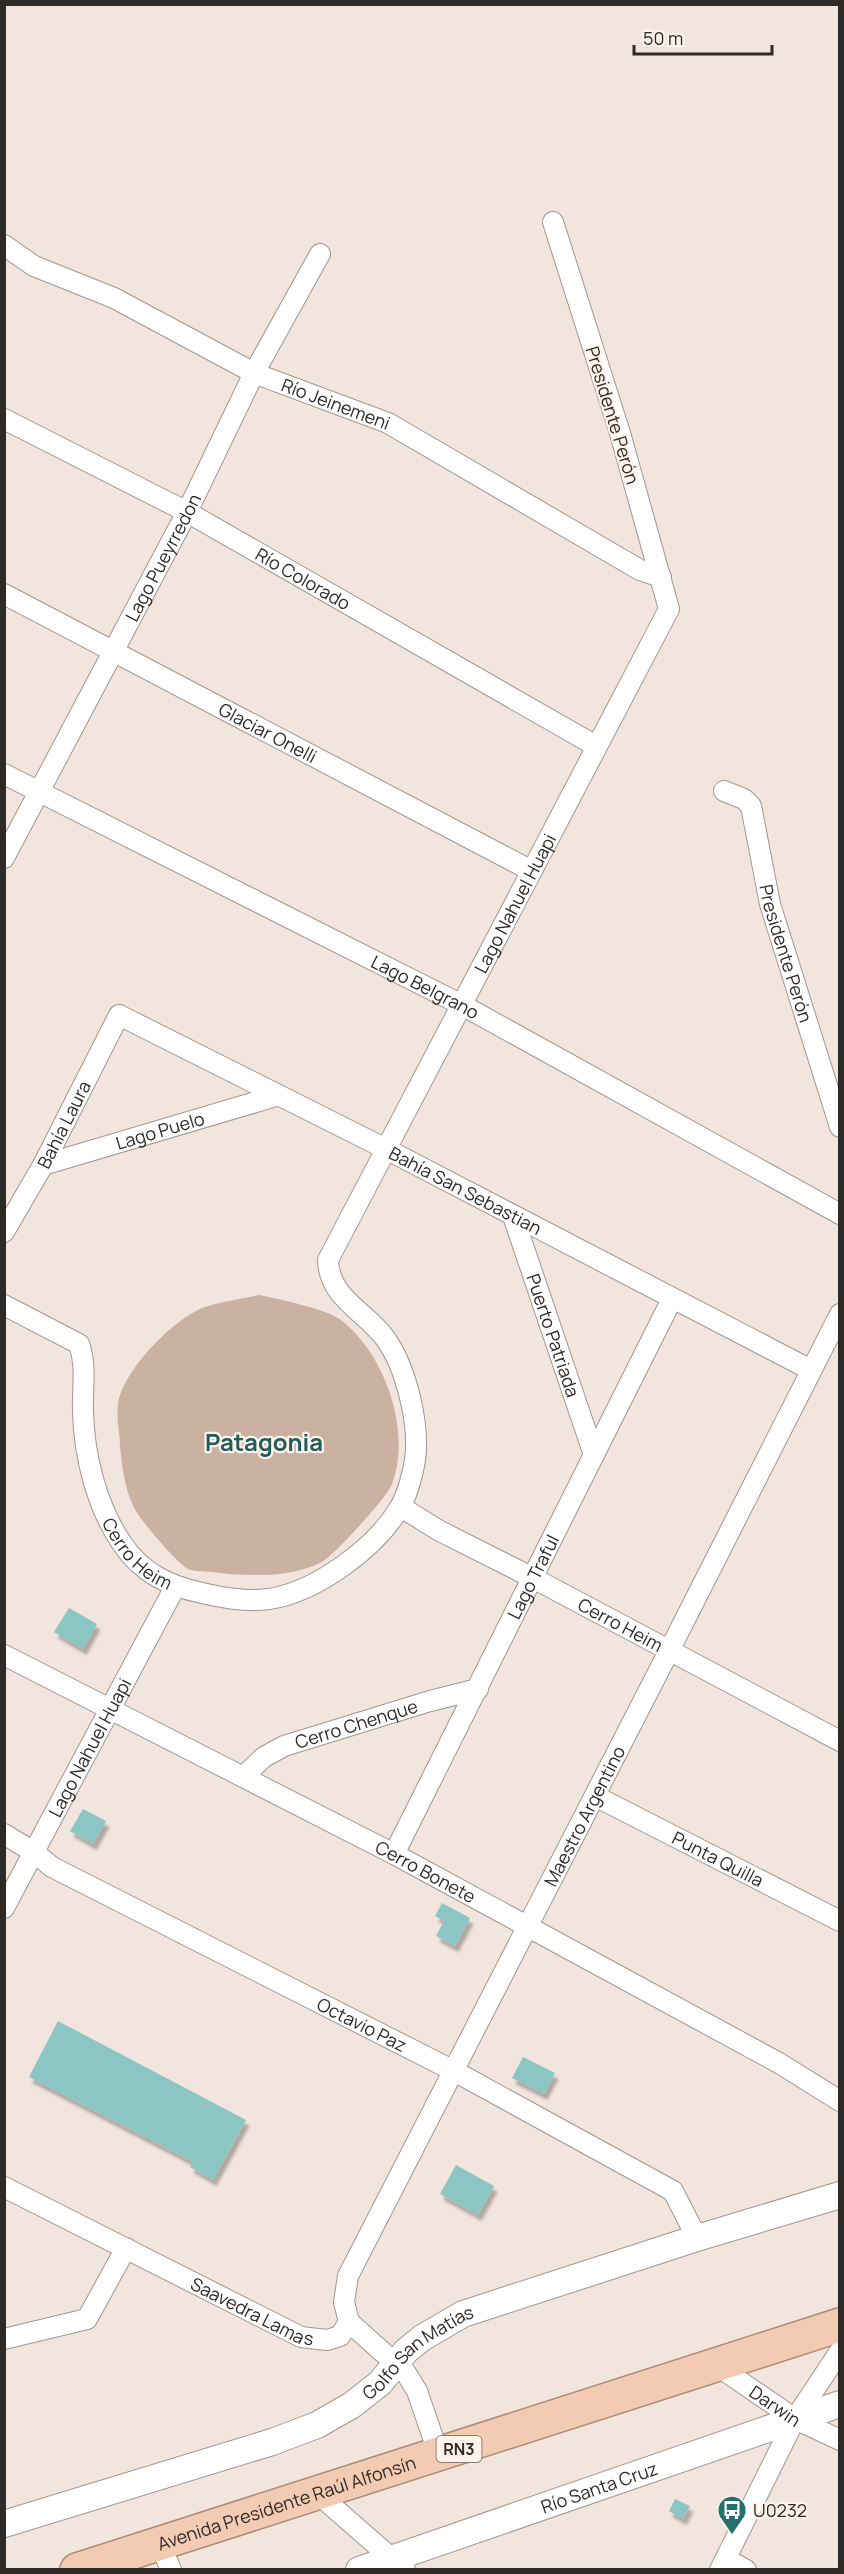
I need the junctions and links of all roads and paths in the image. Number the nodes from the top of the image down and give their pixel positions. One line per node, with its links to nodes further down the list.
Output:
1 (553, 222): 7 (street, Presidente Perón)
2 (4, 245): 4 (street, Río Jeinemeni)
3 (320, 254): 4 (street, Lago Pueyrredon)
4 (254, 373): 6 (street, Lago Pueyrredon); 7 (street, Río Jeinemeni)
5 (4, 419): 6 (street, Río Colorado)
6 (187, 512): 10 (street, Lago Pueyrredon); 11 (street, Río Colorado)
7 (661, 577): 9 (street, Presidente Perón)
8 (4, 594): 10 (street, Glaciar Onelli)
9 (669, 609): 11 (street, Lago Nahuel Huapi)
10 (112, 652): 14 (street, Lago Pueyrredon); 16 (street, Glaciar Onelli)
11 (596, 746): 16 (street, Lago Nahuel Huapi)
12 (4, 774): 14 (street, Lago Belgrano)
13 (724, 790): 20 (street, Presidente Perón)
14 (39, 792): 15 (street, Lago Pueyrredon); 17 (street, Lago Belgrano)
15 (4, 858)
16 (532, 871): 17 (street, Lago Nahuel Huapi)
17 (462, 1005): 21 (street, Lago Nahuel Huapi); 23 (street, Lago Belgrano)
18 (119, 1015): 19 (street, Bahía San Sebastian); 22 (street, Bahía Laura)
19 (276, 1096): 21 (street, Bahía San Sebastian); 22 (street, Lago Puelo)
20 (840, 1127)
21 (386, 1149): 24 (street, Bahía San Sebastian); 26 (street, Lago Nahuel Huapi)
22 (43, 1165): 25 (street, Bahía Laura)
23 (840, 1214)
24 (513, 1216): 27 (street, Bahía San Sebastian); 31 (street, Puerto Patriada)
25 (4, 1232)
26 (328, 1260): 32 (street, Cerro Heim)
27 (672, 1299): 30 (street, Bahía San Sebastian); 31 (street, Lago Traful)
28 (4, 1305): 34 (street, Cerro Heim)
29 (840, 1314): 30 (street, Maestro Argentino)
30 (811, 1370): 35 (street, Maestro Argentino)
31 (594, 1455): 33 (street, Lago Traful)
32 (400, 1507): 33 (street, Cerro Heim); 34 (street, Cerro Heim)
33 (533, 1578): 35 (street, Cerro Heim); 37 (street, Lago Traful)
34 (175, 1587): 38 (street, Lago Nahuel Huapi)
35 (669, 1651): 39 (street, Cerro Heim); 41 (street, Maestro Argentino)
36 (4, 1655): 38 (street, Cerro Bonete)
37 (478, 1689): 40 (street, Cerro Chenque); 44 (street, Lago Traful)
38 (111, 1709): 40 (street, Cerro Bonete); 43 (street, Lago Nahuel Huapi)
39 (840, 1741)
40 (244, 1776): 44 (street, Cerro Bonete)
41 (595, 1796): 46 (street, Punta Quilla); 47 (street, Maestro Argentino)
42 (4, 1834): 43 (street, Octavio Paz)
43 (35, 1853): 45 (street, Lago Nahuel Huapi); 48 (street, Octavio Paz)
44 (394, 1854): 47 (street, Cerro Bonete)
45 (4, 1908)
46 (840, 1921)
47 (528, 1927): 48 (street, Maestro Argentino); 49 (street, Cerro Bonete)
48 (454, 2071): 52 (street, Octavio Paz); 54 (street, Maestro Argentino)
49 (840, 2101)
50 (4, 2187): 53 (street, Saavedra Lamas)
51 (840, 2195): 52 (street, Golfo San Matías)
52 (697, 2238): 58 (street, Golfo San Matías)
53 (126, 2248): 54 (street, Saavedra Lamas); 56 (street)
54 (349, 2322): 58 (street)
55 (840, 2325): 59 (highway, Avenida Presidente Raúl Alfonsín / RN3)
56 (4, 2339)
57 (840, 2351): 61 (street)
58 (396, 2362): 63 (street); 65 (street, Golfo San Matías)
59 (716, 2365): 61 (street, Darwin); 63 (highway, Avenida Presidente Raúl Alfonsín / RN3)
60 (840, 2404): 61 (street, Río Santa Cruz)
61 (795, 2419): 62 (street, Darwin); 67 (street); 68 (street, Río Santa Cruz)
62 (840, 2440)
63 (439, 2455): 64 (highway, Avenida Presidente Raúl Alfonsín / RN3)
64 (318, 2494): 66 (highway, Avenida Presidente Raúl Alfonsín / RN3); 68 (street)
65 (4, 2524)
66 (166, 2557): 69 (highway, Avenida Presidente Raúl Alfonsín / RN3)
67 (723, 2564): 71 (street)
68 (399, 2565): 70 (street, Río Santa Cruz)
69 (77, 2570)
70 (359, 2570)
71 (746, 2570)

